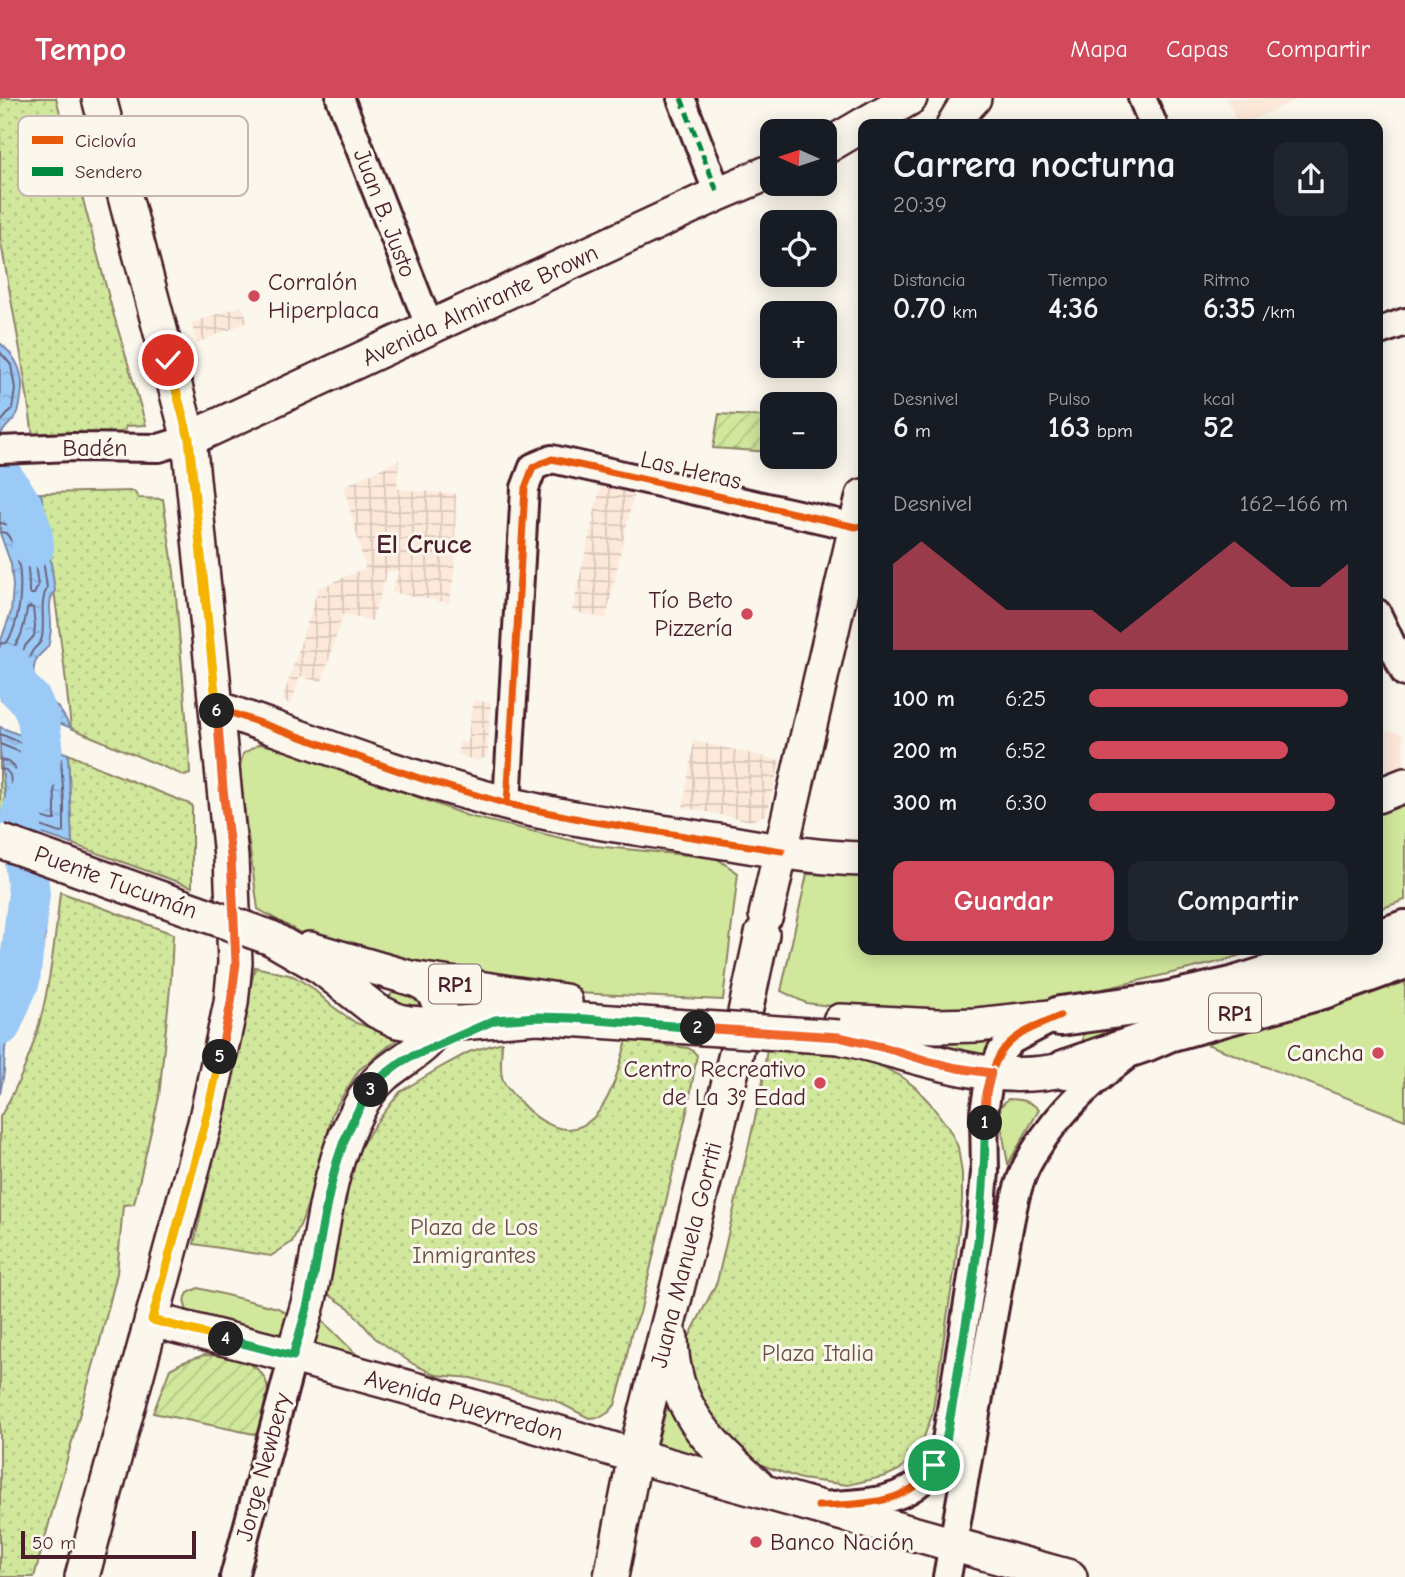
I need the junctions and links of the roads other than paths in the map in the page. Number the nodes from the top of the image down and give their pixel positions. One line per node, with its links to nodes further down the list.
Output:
1 (99, 98): 7 (main road)
2 (341, 98): 19 (street, Juan B. Justo)
3 (681, 98): 16 (street)
4 (974, 98): 9 (main road)
5 (1142, 98): 10 (street)
6 (909, 105): 8 (main road)
7 (104, 116)
8 (878, 119)
9 (957, 119)
10 (1151, 119)
11 (858, 129): 12 (main road)
12 (837, 141)
13 (858, 142): 14 (main road)
14 (837, 146)
15 (760, 176): 16 (main road, Avenida Almirante Brown)
16 (718, 194): 19 (main road, Avenida Almirante Brown)
17 (125, 196): 21 (main road)
18 (1405, 322): 20 (street)
19 (430, 328): 21 (main road, Avenida Almirante Brown)
20 (1383, 330)
21 (189, 439): 22 (street, Badén); 27 (main road)
22 (0, 450)
23 (858, 515): 30 (street, Las Heras)
24 (858, 529): 32 (main road, Juana Manuela Gorriti)
25 (1383, 626): 26 (street)
26 (1405, 673)
27 (217, 708): 30 (main road); 50 (main road)
28 (1405, 785): 29 (main road)
29 (1383, 794)
30 (507, 804): 32 (main road)
31 (0, 841): 35 (main road, Puente Tucumán / RP1, bridge)
32 (782, 851): 33 (main road); 49 (main road, Juana Manuela Gorriti)
33 (858, 859)
34 (1405, 930): 36 (highway)
35 (271, 938): 39 (main road, RP1); 43 (main road, RP1)
36 (1383, 938)
37 (1334, 955): 40 (highway, RP1)
38 (1405, 960): 45 (highway, RP1)
39 (410, 978): 41 (main road, RP1); 43 (main road, RP1)
40 (1060, 1016): 44 (main road, RP1); 48 (street)
41 (643, 1017): 42 (main road, RP1); 44 (main road, RP1)
42 (495, 1020): 43 (main road, RP1); 46 (main road, RP1)
43 (438, 1025): 46 (main road, RP1)
44 (839, 1029): 48 (main road, RP1)
45 (1145, 1042): 47 (highway, RP1); 55 (street, RP1)
46 (404, 1060): 51 (main road, RP1)
47 (1066, 1069): 48 (main road, RP1)
48 (991, 1073): 54 (street)
49 (671, 1316): 52 (main road, Juana Manuela Gorriti); 53 (main road)
50 (152, 1320): 51 (main road, Avenida Pueyrredon); 56 (main road)
51 (293, 1356): 52 (main road, Avenida Pueyrredon); 57 (street, Jorge Newbery)
52 (635, 1456): 53 (main road, Avenida Pueyrredon); 58 (main road, Juana Manuela Gorriti)
53 (764, 1491): 54 (main road, Avenida Pueyrredon)
54 (818, 1506): 55 (main road, Avenida Pueyrredon)
55 (954, 1545): 59 (street); 60 (main road, Avenida Pueyrredon)
56 (82, 1577)
57 (234, 1577)
58 (611, 1577)
59 (947, 1577)
60 (1070, 1577)

